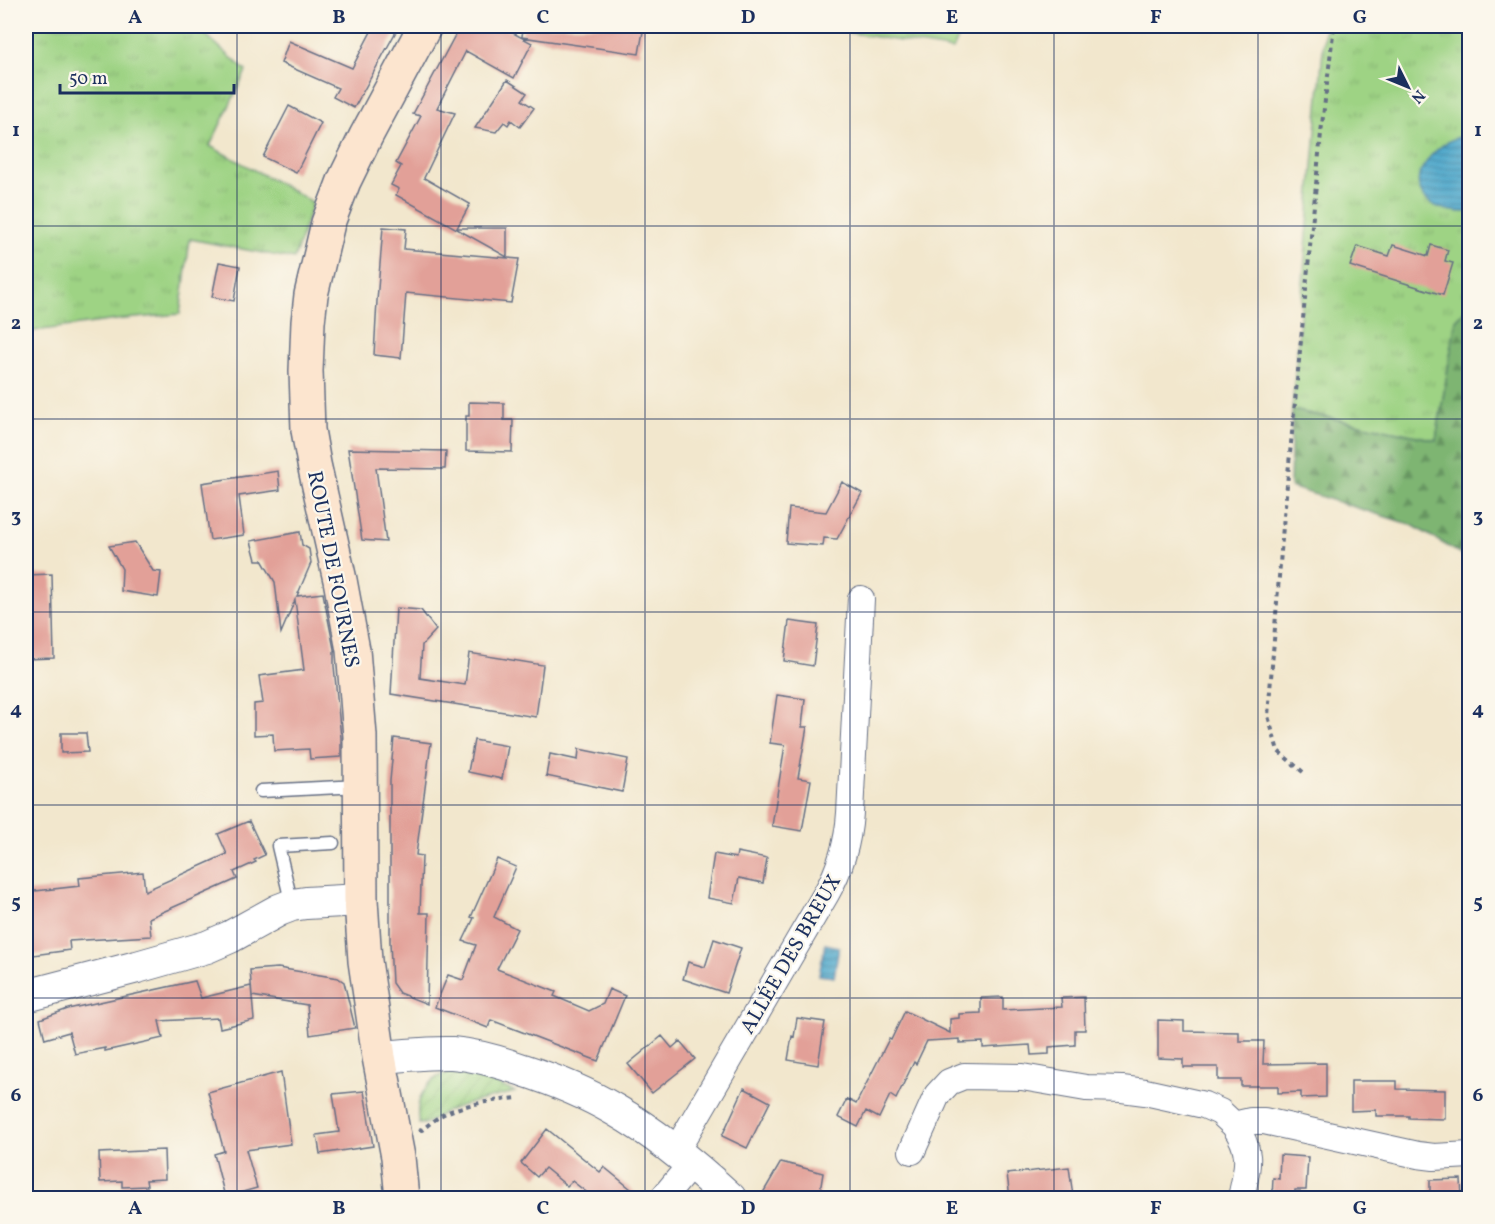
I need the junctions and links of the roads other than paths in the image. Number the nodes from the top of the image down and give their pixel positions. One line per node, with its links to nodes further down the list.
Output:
1 (425, 26): 3 (main road, ROUTE DE FOURNES)
2 (861, 598): 13 (street, ALLÉE DES BREUX)
3 (361, 786): 4 (lane); 6 (main road, ROUTE DE FOURNES)
4 (261, 791)
5 (333, 843): 7 (lane)
6 (361, 900): 7 (street); 9 (main road, ROUTE DE FOURNES)
7 (292, 905): 8 (street)
8 (26, 996)
9 (379, 1057): 13 (street); 14 (main road, ROUTE DE FOURNES)
10 (1234, 1125): 11 (street); 12 (street); 17 (street)
11 (912, 1151)
12 (1470, 1155)
13 (684, 1157): 15 (street, ALLÉE DES BREUX); 16 (street)
14 (402, 1198)
15 (663, 1198)
16 (730, 1198)
17 (1241, 1198)

